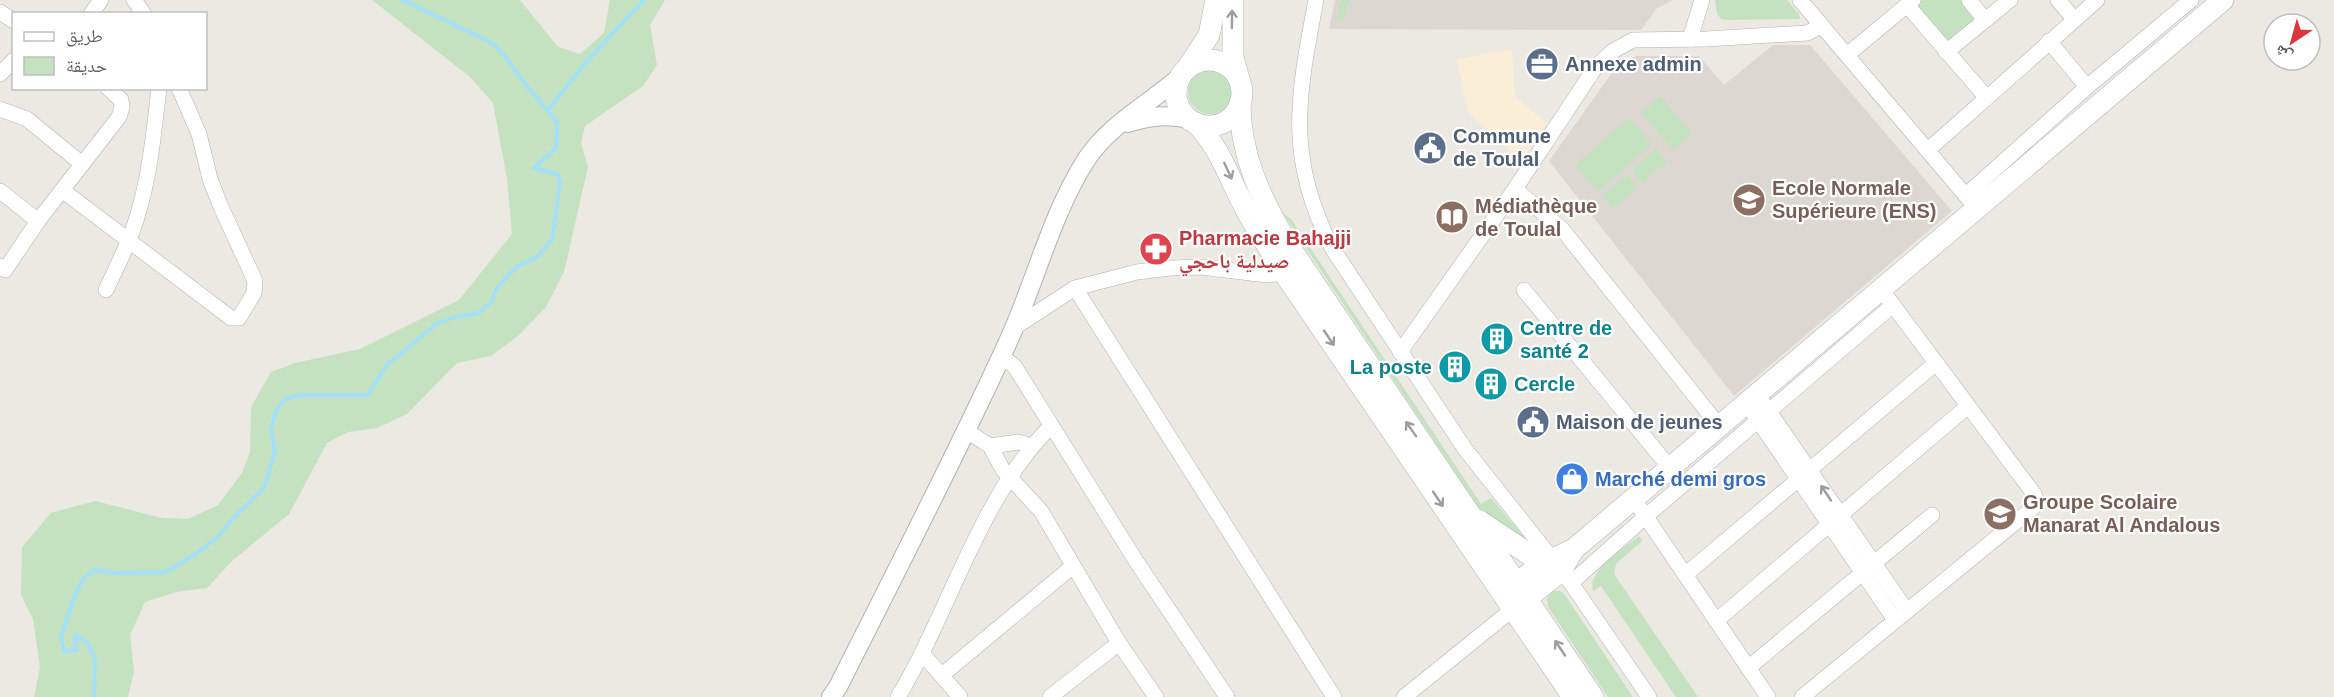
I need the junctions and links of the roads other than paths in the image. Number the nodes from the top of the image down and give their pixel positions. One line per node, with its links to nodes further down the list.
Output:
1 (1216, 0): 21 (main road)
2 (1233, 0): 23 (main road, one-way to 2)
3 (1316, 0): 48 (street)
4 (1702, 0): 16 (street)
5 (1970, 0): 14 (street)
6 (2010, 0): 14 (street)
7 (2058, 0): 13 (street)
8 (2097, 0): 13 (street)
9 (2191, 0): 24 (street)
10 (2223, 0): 38 (main road)
11 (1806, 2): 15 (street)
12 (1910, 2): 18 (street); 19 (street)
13 (2074, 19): 17 (street)
14 (1984, 20): 18 (street)
15 (1821, 26): 16 (street); 19 (street)
16 (1690, 39): 35 (street)
17 (2049, 41): 24 (street); 28 (street)
18 (1946, 52): 28 (street)
19 (1846, 55): 33 (street)
20 (12, 62): 22 (street)
21 (1184, 71): 23 (main road); 31 (main road); 32 (street)
22 (0, 74)
23 (1239, 80): 29 (main road)
24 (2087, 87): 38 (street)
25 (110, 90): 34 (street)
26 (159, 90): 40 (street)
27 (180, 90): 40 (street)
28 (1986, 97): 33 (street)
29 (1240, 103): 31 (main road); 62 (main road, one-way to 29)
30 (0, 109): 34 (street)
31 (1193, 121): 32 (street); 42 (main road, one-way to 42)
32 (1120, 124): 47 (street)
33 (1928, 150): 38 (street)
34 (82, 164): 36 (street)
35 (1515, 189): 48 (street); 54 (street)
36 (62, 190): 39 (street); 40 (street)
37 (0, 192): 39 (street)
38 (1971, 202): 46 (main road)
39 (39, 221): 41 (street)
40 (130, 240): 44 (street)
41 (0, 266)
42 (1284, 273): 43 (street); 70 (main road, one-way to 70)
43 (1075, 288): 47 (street); 83 (street)
44 (106, 290)
45 (1524, 290): 58 (street)
46 (1887, 297): 50 (street); 52 (main road)
47 (1015, 327): 49 (street)
48 (1400, 352): 68 (street)
49 (1002, 356): 53 (street); 55 (street)
50 (1936, 363): 51 (street); 59 (street)
51 (1968, 406): 65 (street); 71 (street)
52 (1758, 407): 54 (main road); 59 (street); 64 (street)
53 (1051, 426): 57 (street); 82 (street)
54 (1719, 426): 58 (main road)
55 (965, 430): 56 (street); 77 (street)
56 (990, 446): 57 (street); 60 (street)
57 (1031, 446): 60 (street)
58 (1670, 468): 61 (main road)
59 (1804, 475): 65 (street); 69 (street)
60 (1010, 479): 66 (street); 74 (street)
61 (1633, 499): 64 (street); 68 (main road)
62 (1468, 513): 68 (main road); 70 (main road)
63 (1932, 515): 67 (street)
64 (1645, 517): 68 (street); 69 (street)
65 (1835, 520): 67 (street); 72 (street)
66 (1073, 567): 73 (street); 76 (street)
67 (1868, 568): 71 (street); 75 (street)
68 (1558, 569): 70 (main road); 87 (street)
69 (1685, 575): 72 (street)
70 (1515, 597): 84 (street); 85 (main road); 86 (main road, one-way to 70)
71 (1901, 615): 89 (street)
72 (1716, 621): 75 (street)
73 (1119, 643): 80 (street); 81 (street)
74 (922, 652): 76 (street); 78 (street)
75 (1748, 668): 88 (street)
76 (942, 675): 79 (street)
77 (831, 697)
78 (898, 697)
79 (960, 697)
80 (1050, 697)
81 (1156, 697)
82 (1227, 697)
83 (1334, 697)
84 (1404, 697)
85 (1573, 697)
86 (1593, 697)
87 (1649, 697)
88 (1768, 697)
89 (1802, 697)

